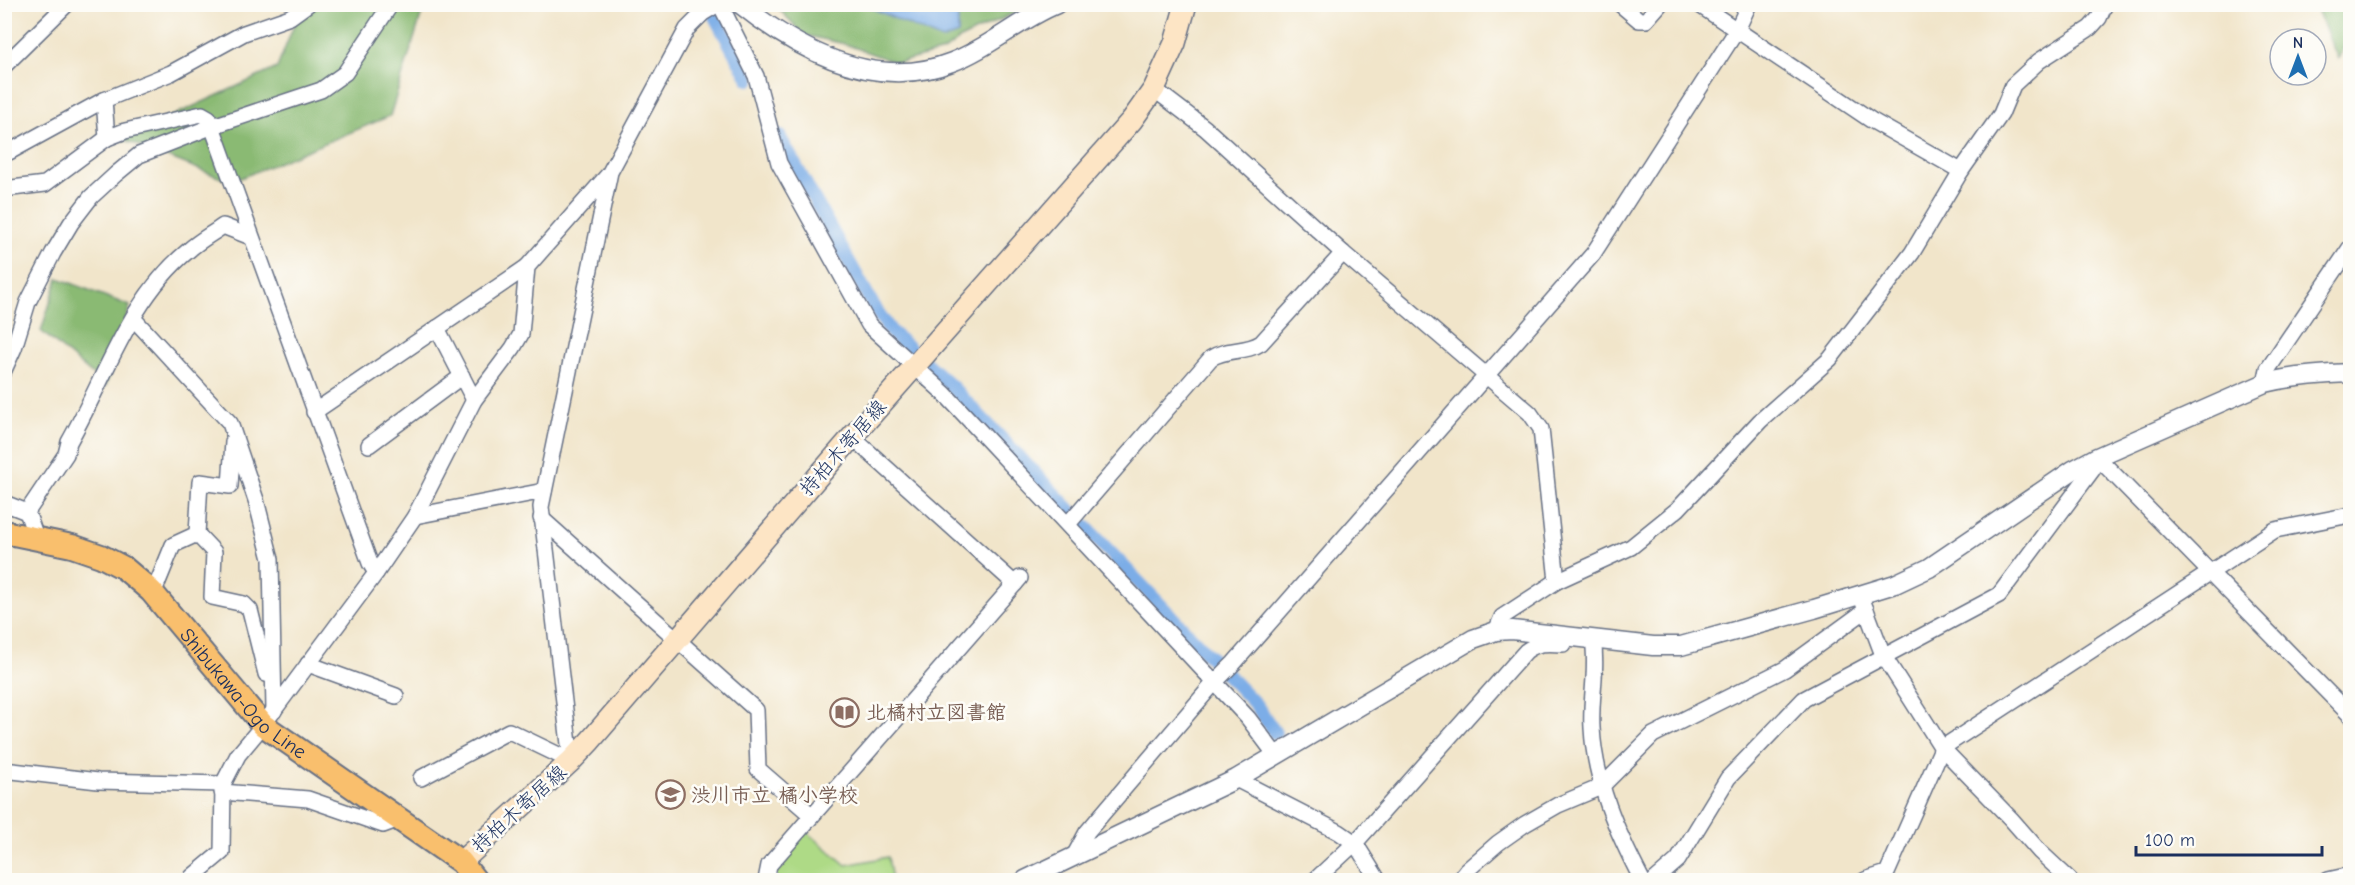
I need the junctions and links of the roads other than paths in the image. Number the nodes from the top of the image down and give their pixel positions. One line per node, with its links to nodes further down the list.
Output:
1 (67, 4): 14 (street)
2 (308, 4): 16 (street)
3 (391, 4): 17 (street)
4 (740, 4): 5 (street)
5 (1057, 4)
6 (1186, 4): 15 (main road, 持柏木寄居線)
7 (1620, 4): 8 (street)
8 (1660, 4)
9 (1698, 4): 13 (street)
10 (1749, 4): 13 (street)
11 (2105, 4): 20 (street)
12 (714, 7): 21 (street); 29 (street)
13 (1737, 30): 20 (street); 32 (street)
14 (4, 66)
15 (1154, 89): 25 (street); 29 (main road, 持柏木寄居線)
16 (104, 100): 18 (street); 19 (street)
17 (213, 126): 18 (street); 23 (street); 30 (street)
18 (107, 138): 22 (street)
19 (4, 150)
20 (1961, 171): 53 (street)
21 (610, 172): 26 (street); 41 (street)
22 (4, 189)
23 (251, 237): 27 (street); 36 (street)
24 (2350, 248): 34 (street)
25 (1343, 253): 32 (street); 47 (street)
26 (527, 267): 28 (street); 35 (street)
27 (133, 318): 37 (street); 43 (street)
28 (437, 328): 33 (street); 36 (street)
29 (920, 360): 38 (main road, 持柏木寄居線); 47 (street)
30 (4, 370)
31 (2350, 374): 34 (street)
32 (1488, 375): 53 (street); 62 (street)
33 (462, 376): 35 (street); 39 (street)
34 (2265, 383): 40 (street)
35 (474, 400): 45 (street)
36 (314, 412): 51 (street)
37 (233, 433): 49 (street); 61 (street)
38 (852, 437): 57 (main road, 持柏木寄居線); 74 (street)
39 (369, 445)
40 (2097, 457): 52 (street); 55 (street); 59 (street)
41 (544, 491): 45 (street); 46 (street)
42 (4, 503): 43 (street)
43 (27, 512): 50 (street)
44 (2350, 515): 52 (street)
45 (414, 516): 51 (street)
46 (541, 518): 57 (street); 68 (street)
47 (1069, 523): 62 (street)
48 (4, 531): 50 (main road, Shibukawa-Ogo Line)
49 (197, 534): 54 (street); 61 (street)
50 (36, 537): 54 (main road, Shibukawa-Ogo Line)
51 (376, 573): 60 (street)
52 (2211, 573): 64 (street); 66 (street)
53 (1557, 581): 56 (street)
54 (153, 594): 65 (main road, Shibukawa-Ogo Line)
55 (1863, 603): 58 (street); 59 (street); 72 (street)
56 (1496, 631): 58 (street); 67 (street)
57 (678, 641): 68 (main road, 持柏木寄居線); 74 (street)
58 (1594, 644): 72 (street); 76 (street)
59 (1883, 656): 66 (street); 88 (street)
60 (308, 664): 63 (street); 65 (street)
61 (273, 676): 65 (street)
62 (1215, 681): 67 (street); 77 (street)
63 (396, 696)
64 (2350, 715)
65 (268, 718): 73 (street); 75 (main road, Shibukawa-Ogo Line)
66 (1942, 748): 89 (street); 90 (street)
67 (1275, 754): 71 (street)
68 (572, 761): 70 (street); 78 (main road, 持柏木寄居線)
69 (4, 770): 73 (street)
70 (421, 778)
71 (1236, 779): 76 (street); 77 (street)
72 (1601, 787): 86 (street); 87 (street)
73 (223, 788): 75 (street); 80 (street)
74 (811, 815): 82 (street)
75 (399, 819): 78 (main road, Shibukawa-Ogo Line)
76 (1355, 843): 84 (street); 85 (street)
77 (1073, 858): 83 (street)
78 (461, 862): 81 (main road, Shibukawa-Ogo Line)
79 (2350, 875): 91 (street)
80 (193, 880)
81 (475, 880)
82 (766, 880)
83 (1025, 880)
84 (1315, 880)
85 (1378, 880)
86 (1459, 880)
87 (1642, 880)
88 (1655, 880)
89 (1865, 880)
90 (2070, 880)
91 (2328, 880)

